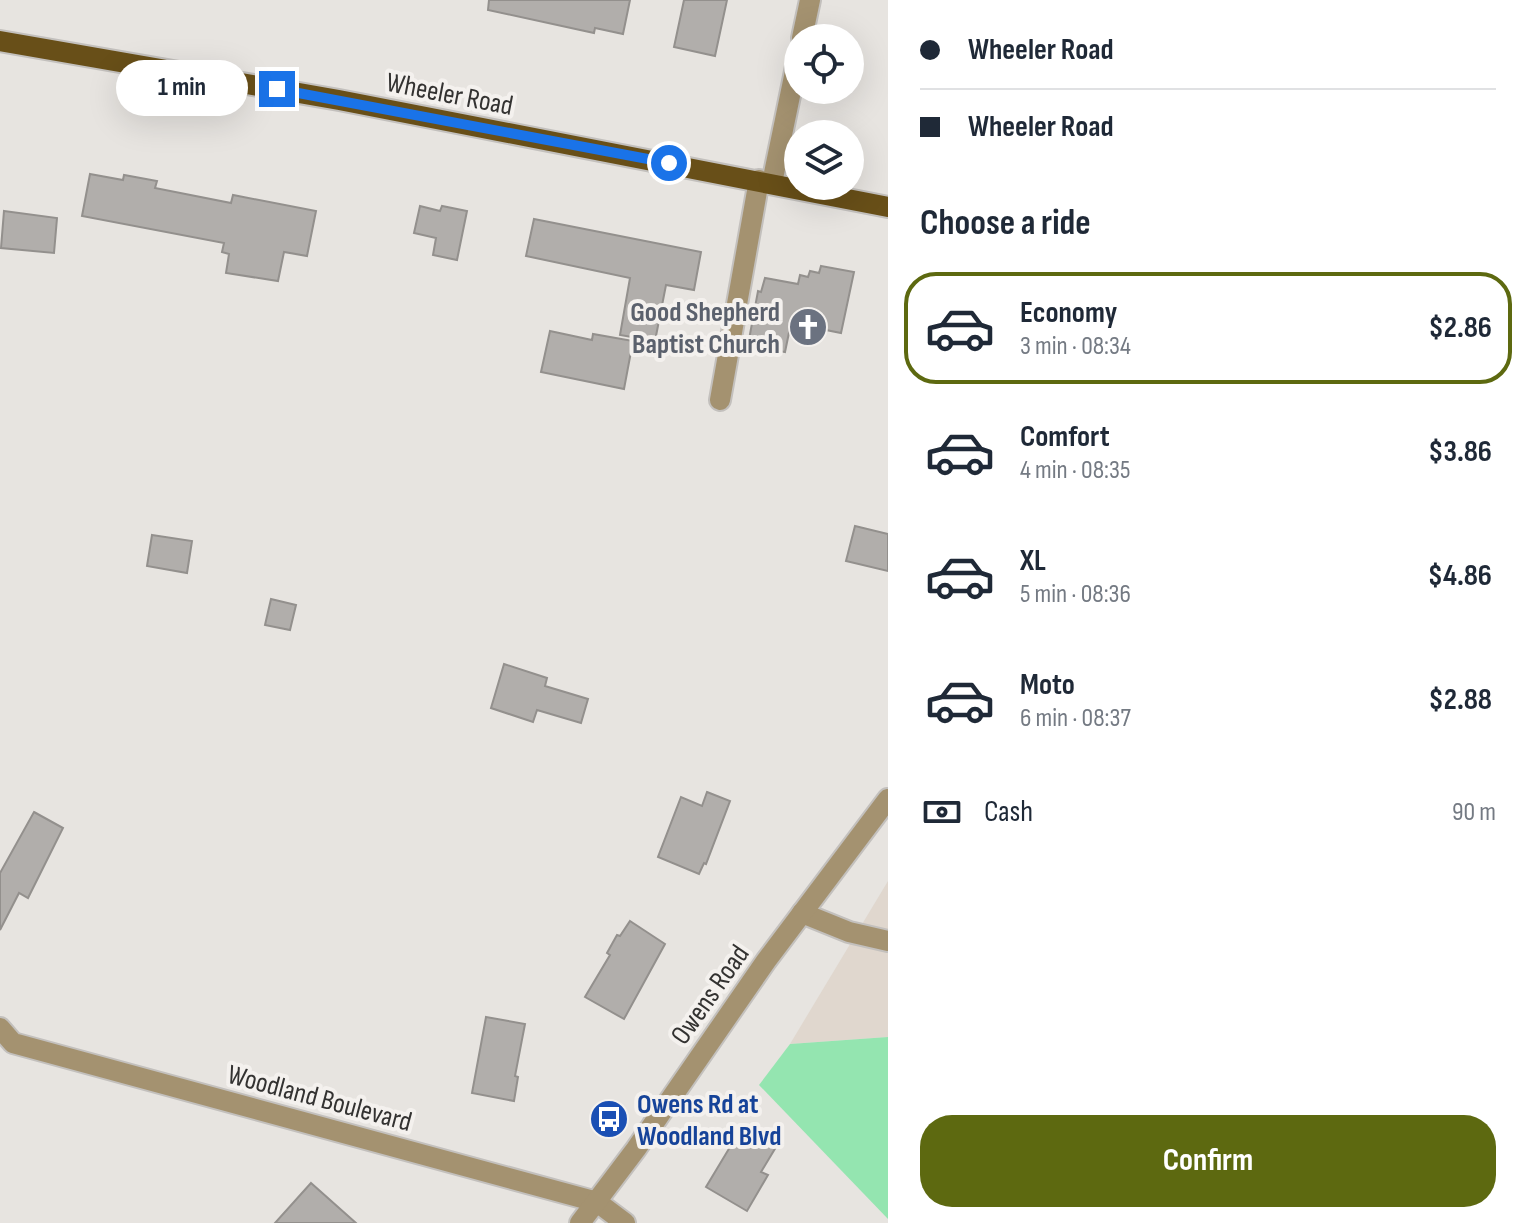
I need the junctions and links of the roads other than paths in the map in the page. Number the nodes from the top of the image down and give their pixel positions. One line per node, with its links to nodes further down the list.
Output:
1 (810, 0): 2 (street)
2 (805, 24)
3 (0, 41): 5 (main road, Wheeler Road)
4 (786, 104): 5 (street)
5 (765, 182): 6 (main road, Wheeler Road); 7 (street)
6 (888, 207)
7 (720, 400)
8 (888, 799): 9 (street, Owens Road)
9 (802, 913): 10 (street); 12 (street, Owens Road)
10 (888, 941)
11 (4, 1041): 12 (street, Woodland Boulevard)
12 (597, 1202): 13 (street, Owens Road); 14 (street, Woodland Boulevard)
13 (580, 1223)
14 (625, 1223)

